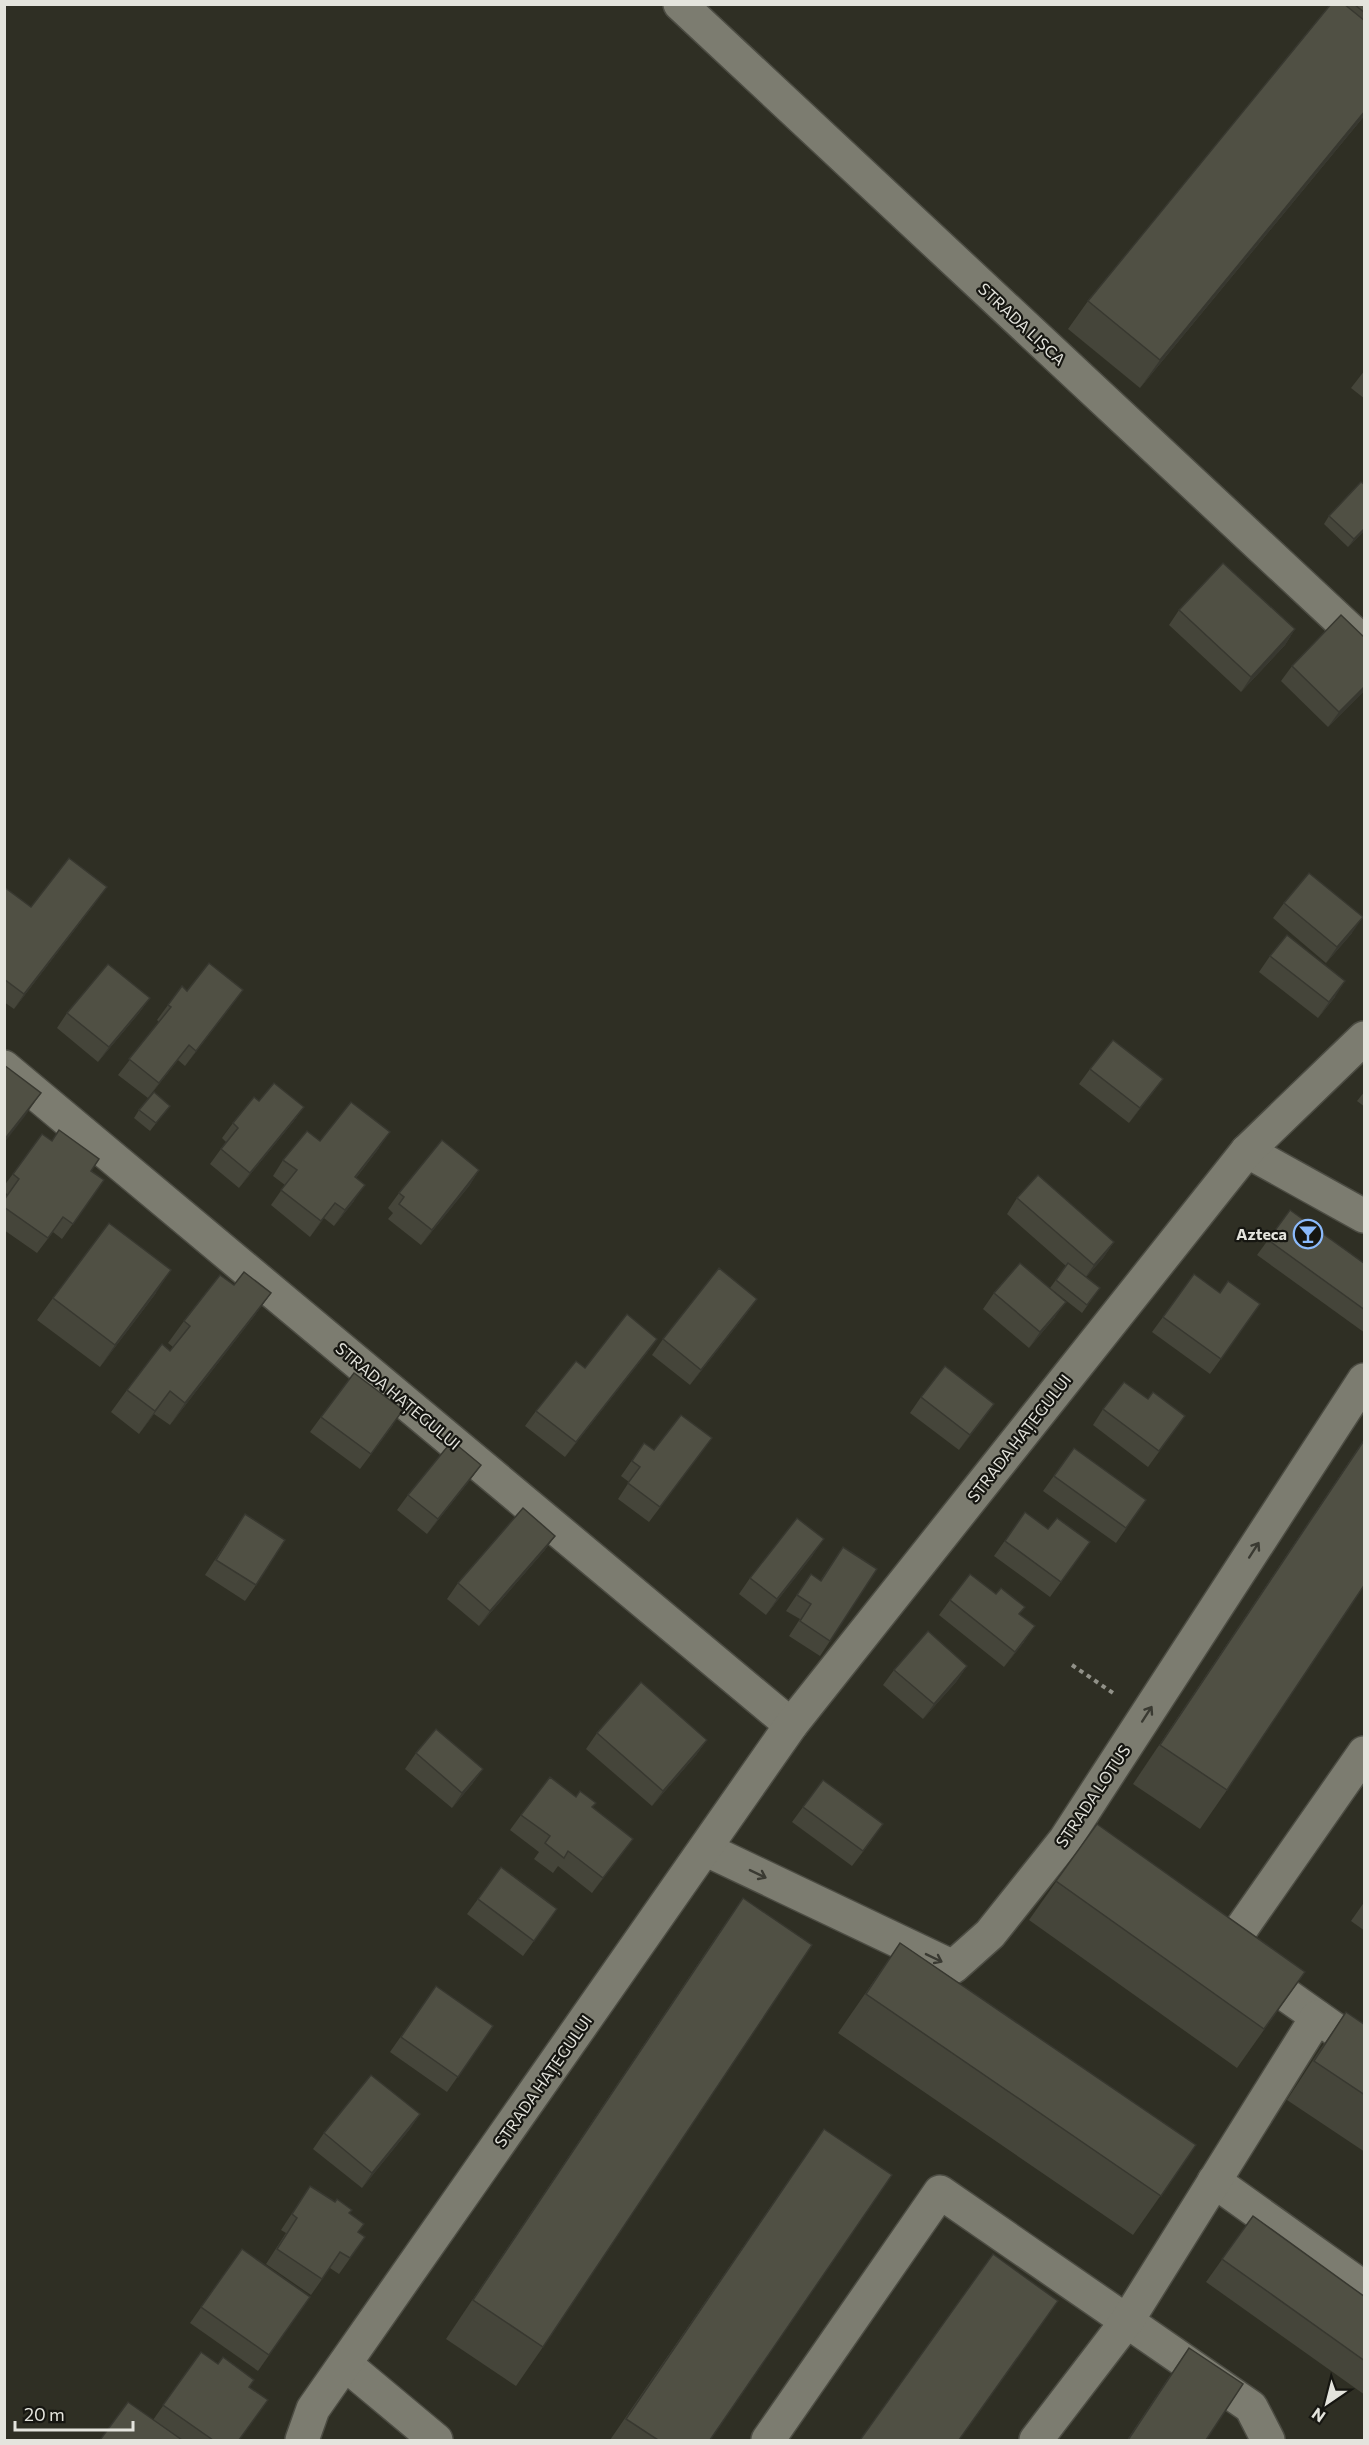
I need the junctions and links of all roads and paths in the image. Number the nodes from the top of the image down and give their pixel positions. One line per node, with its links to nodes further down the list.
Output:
1 (680, 4): 2 (street, STRADA LIȘCA)
2 (1365, 643)
3 (1365, 1038): 5 (street, STRADA HAȚEGULUI)
4 (4, 1067): 10 (street, STRADA HAȚEGULUI)
5 (1247, 1151): 6 (street); 10 (street, STRADA HAȚEGULUI)
6 (1365, 1216)
7 (1365, 1380): 9 (street, STRADA LOTUS, one-way to 7)
8 (1072, 1665): 9 (path)
9 (1146, 1716): 12 (street, STRADA LOTUS)
10 (791, 1725): 13 (street, STRADA HAȚEGULUI)
11 (1365, 1753): 16 (street)
12 (1065, 1840): 13 (street, STRADA LOTUS, one-way to 12); 14 (street)
13 (705, 1849): 22 (street, STRADA HAȚEGULUI)
14 (1093, 1860)
15 (1197, 1932): 16 (street)
16 (1225, 1952): 17 (street)
17 (1317, 2017): 18 (street); 19 (street)
18 (1365, 2050)
19 (1214, 2181): 20 (street); 21 (street)
20 (1365, 2288)
21 (1127, 2321): 25 (street); 26 (street); 27 (street)
22 (345, 2364): 23 (street, STRADA HAȚEGULUI); 24 (street)
23 (302, 2440)
24 (436, 2440)
25 (768, 2440)
26 (1036, 2440)
27 (1268, 2440)

